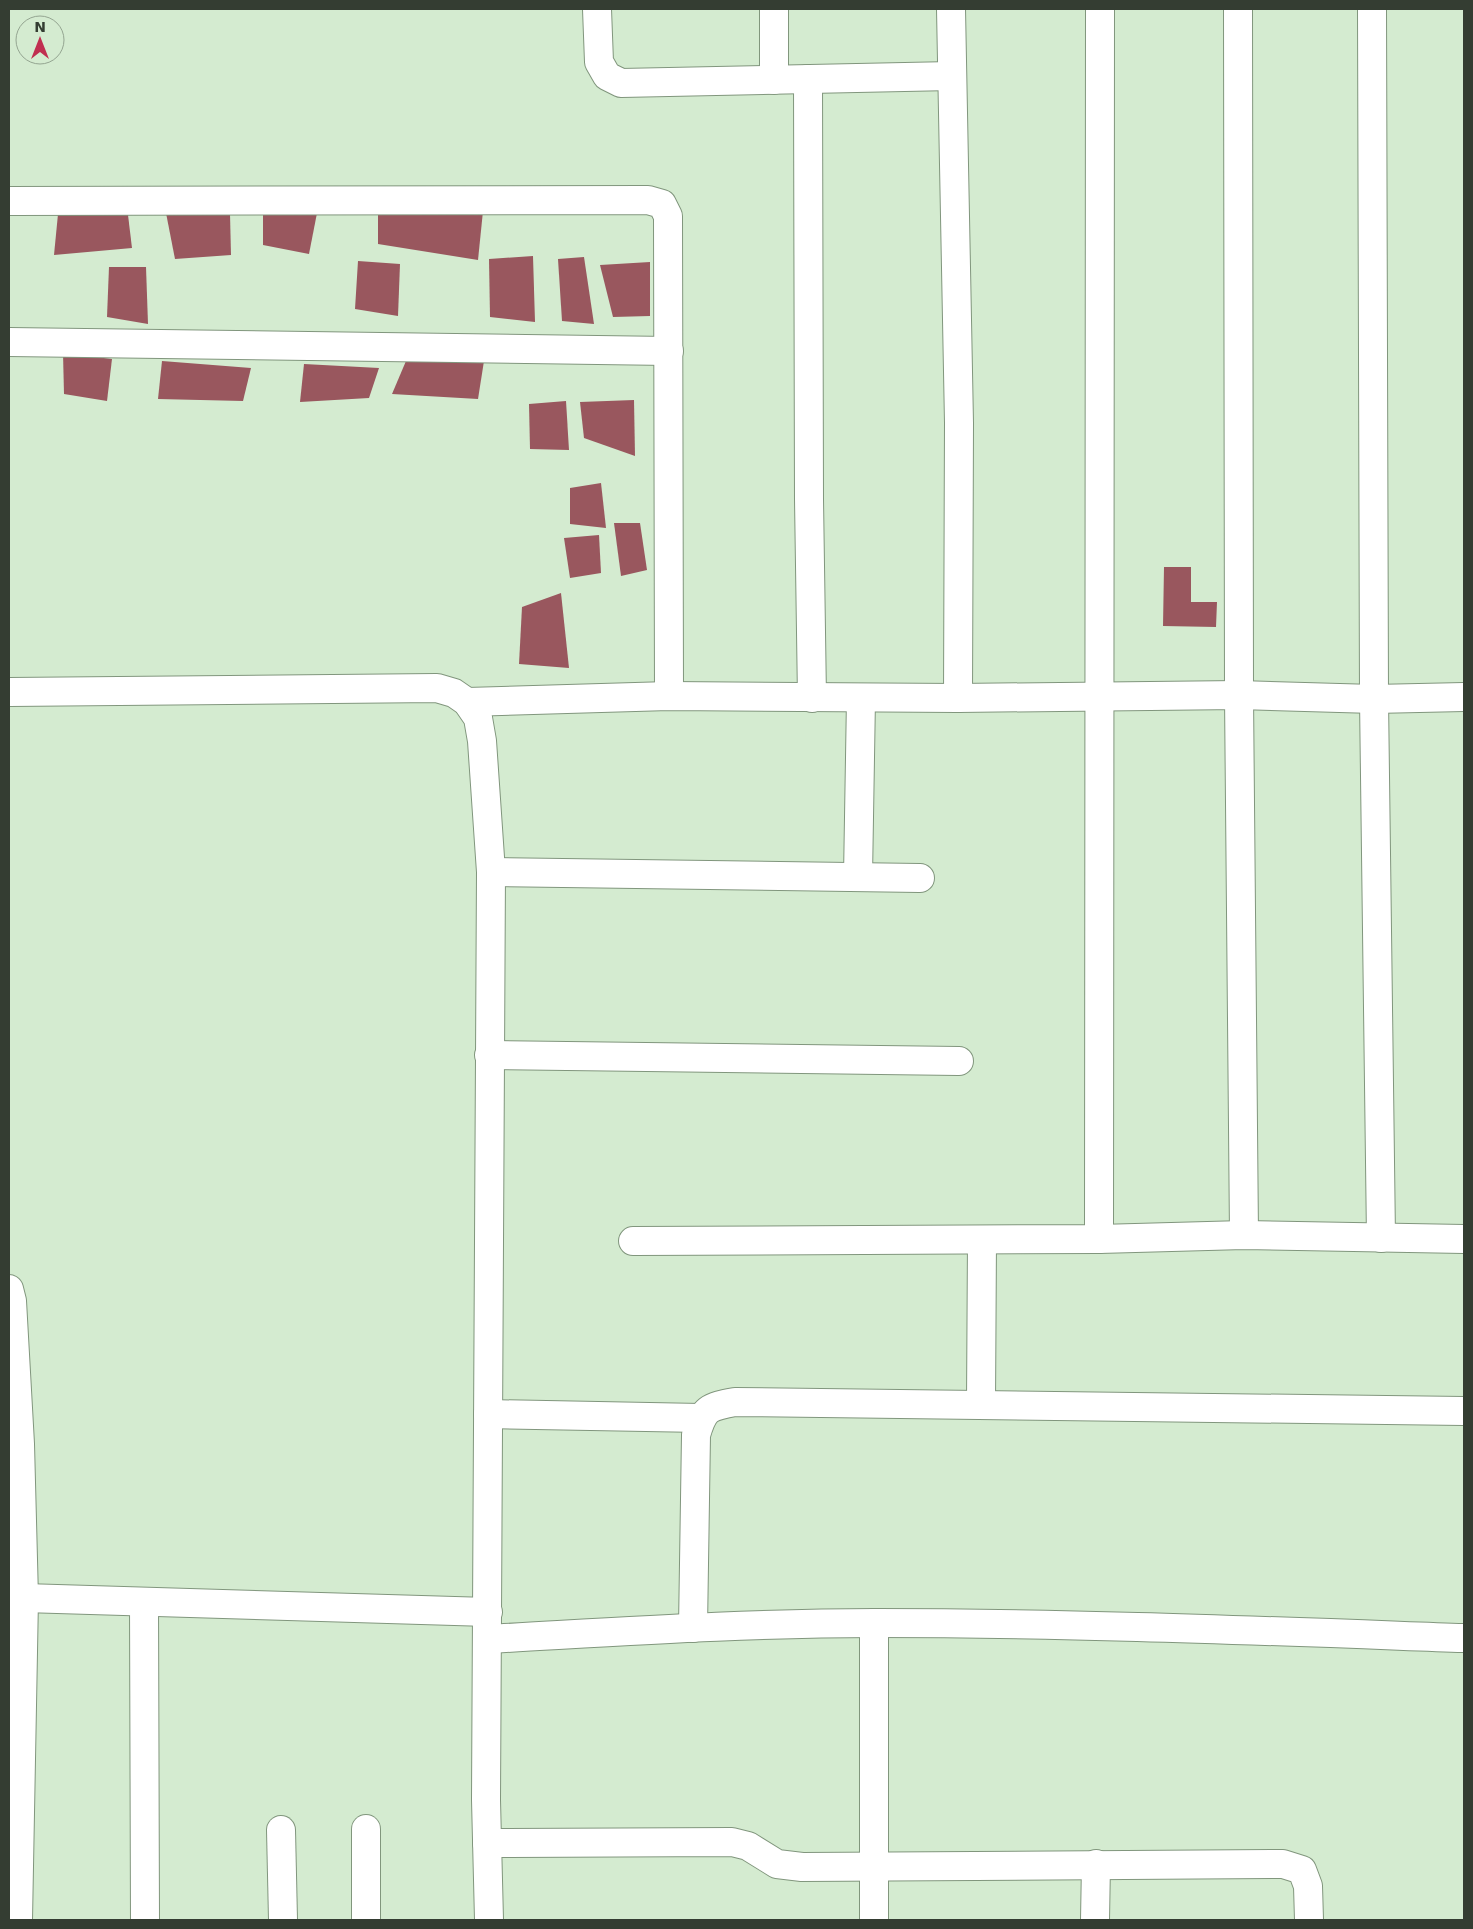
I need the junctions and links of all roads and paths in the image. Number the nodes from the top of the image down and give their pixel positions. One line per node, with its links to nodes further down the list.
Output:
1 (597, 9): 9 (street)
2 (774, 9): 9 (street)
3 (951, 9): 7 (street)
4 (1100, 9): 16 (street)
5 (1238, 9): 14 (street)
6 (1372, 9): 21 (street)
7 (952, 76): 8 (street); 20 (street)
8 (808, 79): 9 (street); 18 (street)
9 (774, 80)
10 (9, 201): 12 (street)
11 (9, 342): 12 (street)
12 (669, 351): 15 (street)
13 (9, 692): 22 (street)
14 (1239, 694): 16 (street); 21 (street); 28 (street)
15 (669, 696): 18 (street); 22 (street)
16 (1099, 697): 20 (street); 32 (street)
17 (1464, 697): 21 (street)
18 (812, 698): 19 (street)
19 (861, 698): 20 (street); 24 (street)
20 (958, 698)
21 (1374, 699): 29 (street)
22 (467, 702): 23 (street)
23 (491, 872): 24 (street); 26 (street)
24 (858, 877): 25 (street)
25 (920, 878)
26 (489, 1055): 27 (street); 37 (street)
27 (959, 1061)
28 (1244, 1235): 29 (street); 32 (street)
29 (1381, 1238): 30 (street)
30 (1464, 1239)
31 (982, 1240): 32 (street); 33 (street); 35 (street)
32 (1099, 1240)
33 (633, 1241)
34 (9, 1289): 39 (street)
35 (981, 1404): 36 (street); 38 (street)
36 (1464, 1410)
37 (488, 1414): 38 (street); 42 (street)
38 (701, 1418): 44 (street)
39 (16, 1566): 40 (street)
40 (24, 1598): 41 (street); 47 (street)
41 (144, 1602): 42 (street); 54 (street)
42 (488, 1612): 46 (street)
43 (874, 1623): 44 (street); 45 (street); 52 (street)
44 (693, 1628): 46 (street)
45 (1464, 1638)
46 (488, 1639): 50 (street)
47 (14, 1778): 53 (street)
48 (366, 1829): 56 (street)
49 (281, 1830): 55 (street)
50 (487, 1843): 52 (street); 57 (street)
51 (1096, 1864): 52 (street); 59 (street); 60 (street)
52 (874, 1868): 58 (street)
53 (18, 1920)
54 (144, 1920)
55 (283, 1920)
56 (366, 1920)
57 (489, 1920)
58 (874, 1920)
59 (1095, 1920)
60 (1309, 1920)

